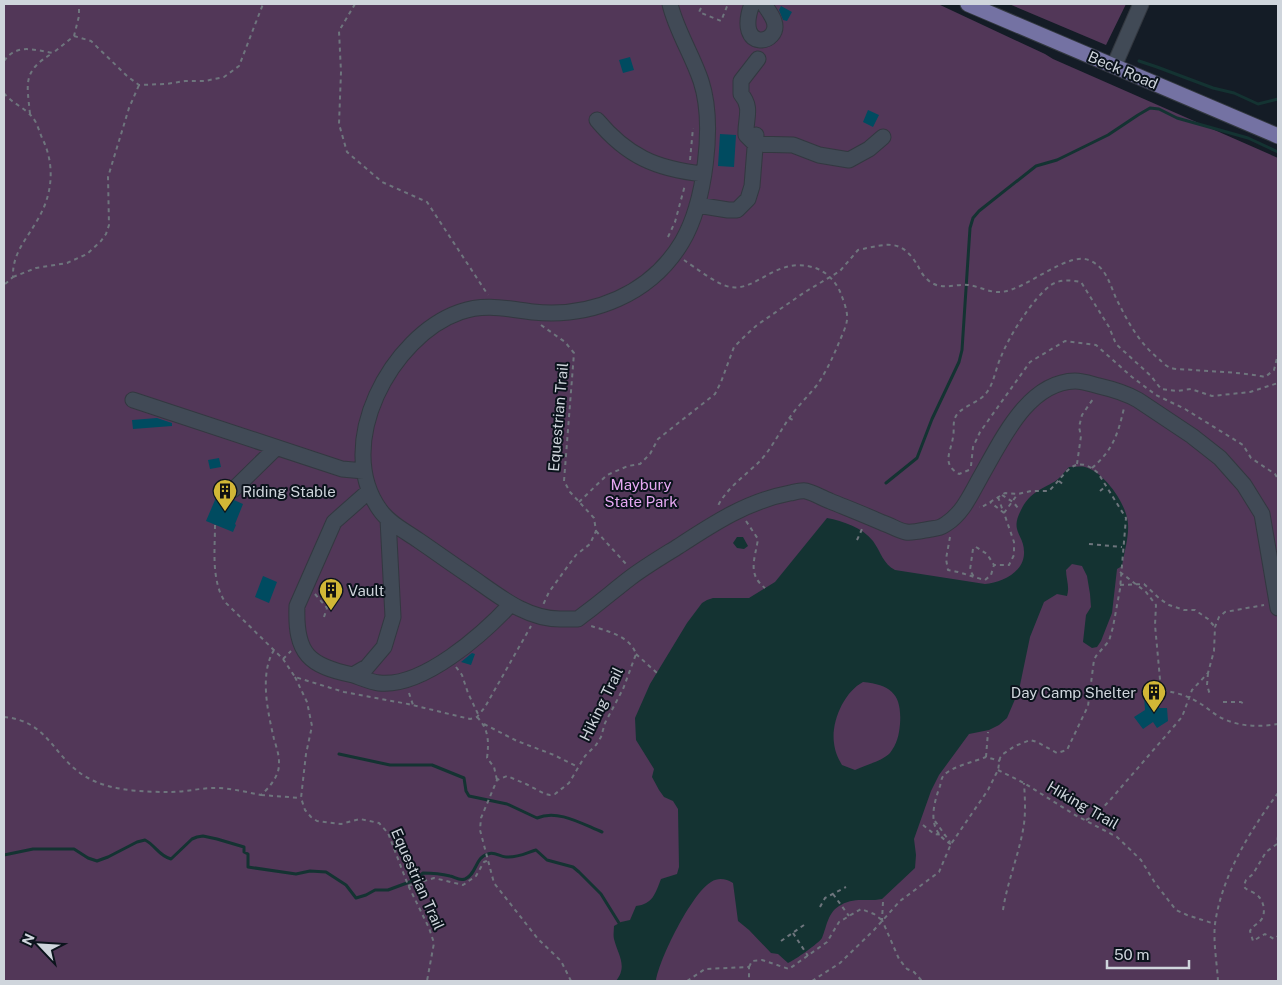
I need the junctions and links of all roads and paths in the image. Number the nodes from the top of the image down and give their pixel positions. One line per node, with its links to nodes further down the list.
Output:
1 (79, 4): 13 (path)
2 (263, 4): 18 (path)
3 (354, 4): 32 (path)
4 (670, 4): 26 (street)
5 (728, 4): 12 (path)
6 (752, 4): 7 (street)
7 (764, 4)
8 (968, 4): 17 (main road, Beck Road)
9 (1141, 4): 17 (street)
10 (701, 8): 12 (path)
11 (706, 11): 12 (path)
12 (704, 14)
13 (74, 36): 14 (path); 18 (path)
14 (53, 53): 16 (path); 20 (path)
15 (758, 59): 25 (street)
16 (4, 61)
17 (1114, 66): 23 (main road, Beck Road)
18 (140, 85): 29 (path)
19 (4, 93): 20 (path)
20 (31, 115): 29 (path)
21 (597, 120): 26 (street)
22 (694, 123): 26 (path)
23 (1278, 136)
24 (882, 137): 25 (street)
25 (755, 138): 27 (street)
26 (696, 173): 27 (street); 28 (path)
27 (697, 205): 28 (street)
28 (675, 253): 30 (path); 32 (street)
29 (14, 277): 31 (path)
30 (830, 277): 34 (path); 38 (path); 55 (path)
31 (4, 285)
32 (496, 307): 43 (street)
33 (536, 323): 55 (path, Equestrian Trail)
34 (1278, 354)
35 (1099, 386): 36 (street); 41 (path); 58 (street)
36 (1129, 395): 42 (path); 81 (street)
37 (133, 400): 40 (street)
38 (789, 418): 39 (path); 63 (path)
39 (795, 421)
40 (276, 448): 43 (street); 49 (street)
41 (1077, 464): 42 (path); 46 (path)
42 (1092, 468): 48 (path)
43 (364, 471): 50 (street)
44 (959, 474): 45 (path)
45 (961, 481)
46 (1059, 481): 47 (path); 52 (path)
47 (1065, 486)
48 (1106, 486): 51 (path); 71 (path)
49 (233, 490)
50 (369, 491): 62 (street); 79 (street)
51 (1100, 491)
52 (1018, 494): 53 (path); 57 (path)
53 (1002, 495): 54 (path); 57 (path)
54 (998, 497): 56 (path); 61 (path)
55 (579, 502): 67 (path, Equestrian Trail)
56 (990, 502): 58 (path); 61 (path)
57 (1013, 502): 59 (path); 61 (path)
58 (964, 507): 66 (street)
59 (1019, 509)
60 (739, 510): 63 (street); 66 (street); 80 (path)
61 (1004, 513): 73 (path)
62 (388, 519): 82 (street); 92 (street)
63 (719, 519): 75 (street)
64 (215, 525): 87 (path)
65 (864, 525): 68 (path)
66 (944, 526): 76 (path)
67 (596, 531): 75 (path, Equestrian Trail); 83 (path)
68 (857, 540)
69 (1089, 544): 71 (path)
70 (976, 547): 73 (path)
71 (1122, 547): 74 (path)
72 (973, 549): 76 (path)
73 (994, 565): 76 (path)
74 (1120, 571): 77 (path); 78 (path)
75 (634, 575): 85 (street)
76 (974, 577)
77 (1136, 584): 78 (path); 86 (path); 95 (path)
78 (1120, 585): 104 (path)
79 (306, 586): 84 (path); 92 (street)
80 (765, 588)
81 (1278, 604): 86 (path)
82 (515, 606): 83 (street); 89 (street)
83 (538, 616): 85 (street); 98 (path)
84 (324, 617)
85 (578, 619): 88 (path, Hiking Trail)
86 (1215, 627): 91 (path)
87 (274, 650): 93 (path); 110 (path)
88 (636, 654): 90 (path); 105 (path, Hiking Trail)
89 (449, 657): 92 (street); 98 (path)
90 (657, 673)
91 (1208, 673): 94 (path); 95 (path)
92 (353, 675)
93 (295, 677): 98 (path); 111 (path)
94 (1210, 695)
95 (1190, 698): 101 (path); 113 (path)
96 (1223, 702): 97 (path)
97 (1246, 705)
98 (478, 715): 100 (path)
99 (4, 717): 110 (path)
100 (484, 724): 105 (path); 107 (path)
101 (1278, 724)
102 (988, 732): 103 (path)
103 (986, 757): 104 (path); 112 (path)
104 (1000, 761): 106 (path)
105 (578, 767): 107 (path, Hiking Trail)
106 (998, 770): 108 (path, Hiking Trail); 118 (path)
107 (497, 780): 119 (path)
108 (1024, 783): 113 (path, Hiking Trail); 125 (path)
109 (1278, 793): 128 (path)
110 (261, 795): 111 (path)
111 (301, 798): 120 (path, Equestrian Trail)
112 (934, 820): 115 (path); 116 (path)
113 (1086, 820): 128 (path, Hiking Trail)
114 (923, 825): 115 (path)
115 (939, 835): 116 (path); 118 (path)
116 (945, 835): 118 (path)
117 (1278, 836): 131 (path)
118 (951, 844): 127 (path)
119 (488, 859): 120 (path); 136 (path)
120 (408, 886): 135 (path, Equestrian Trail)
121 (846, 887): 122 (path)
122 (834, 894): 124 (path); 126 (path)
123 (884, 902): 127 (path)
124 (820, 907)
125 (1004, 910)
126 (849, 916): 127 (path); 133 (path)
127 (882, 920): 139 (path); 140 (path)
128 (1215, 924): 141 (path)
129 (804, 925): 130 (path)
130 (793, 933): 132 (path); 133 (path)
131 (1278, 936)
132 (782, 941)
133 (808, 956): 134 (path)
134 (749, 967): 137 (path); 138 (path)
135 (427, 981)
136 (571, 981)
137 (687, 981)
138 (749, 981)
139 (812, 981)
140 (922, 981)
141 (1218, 981)

